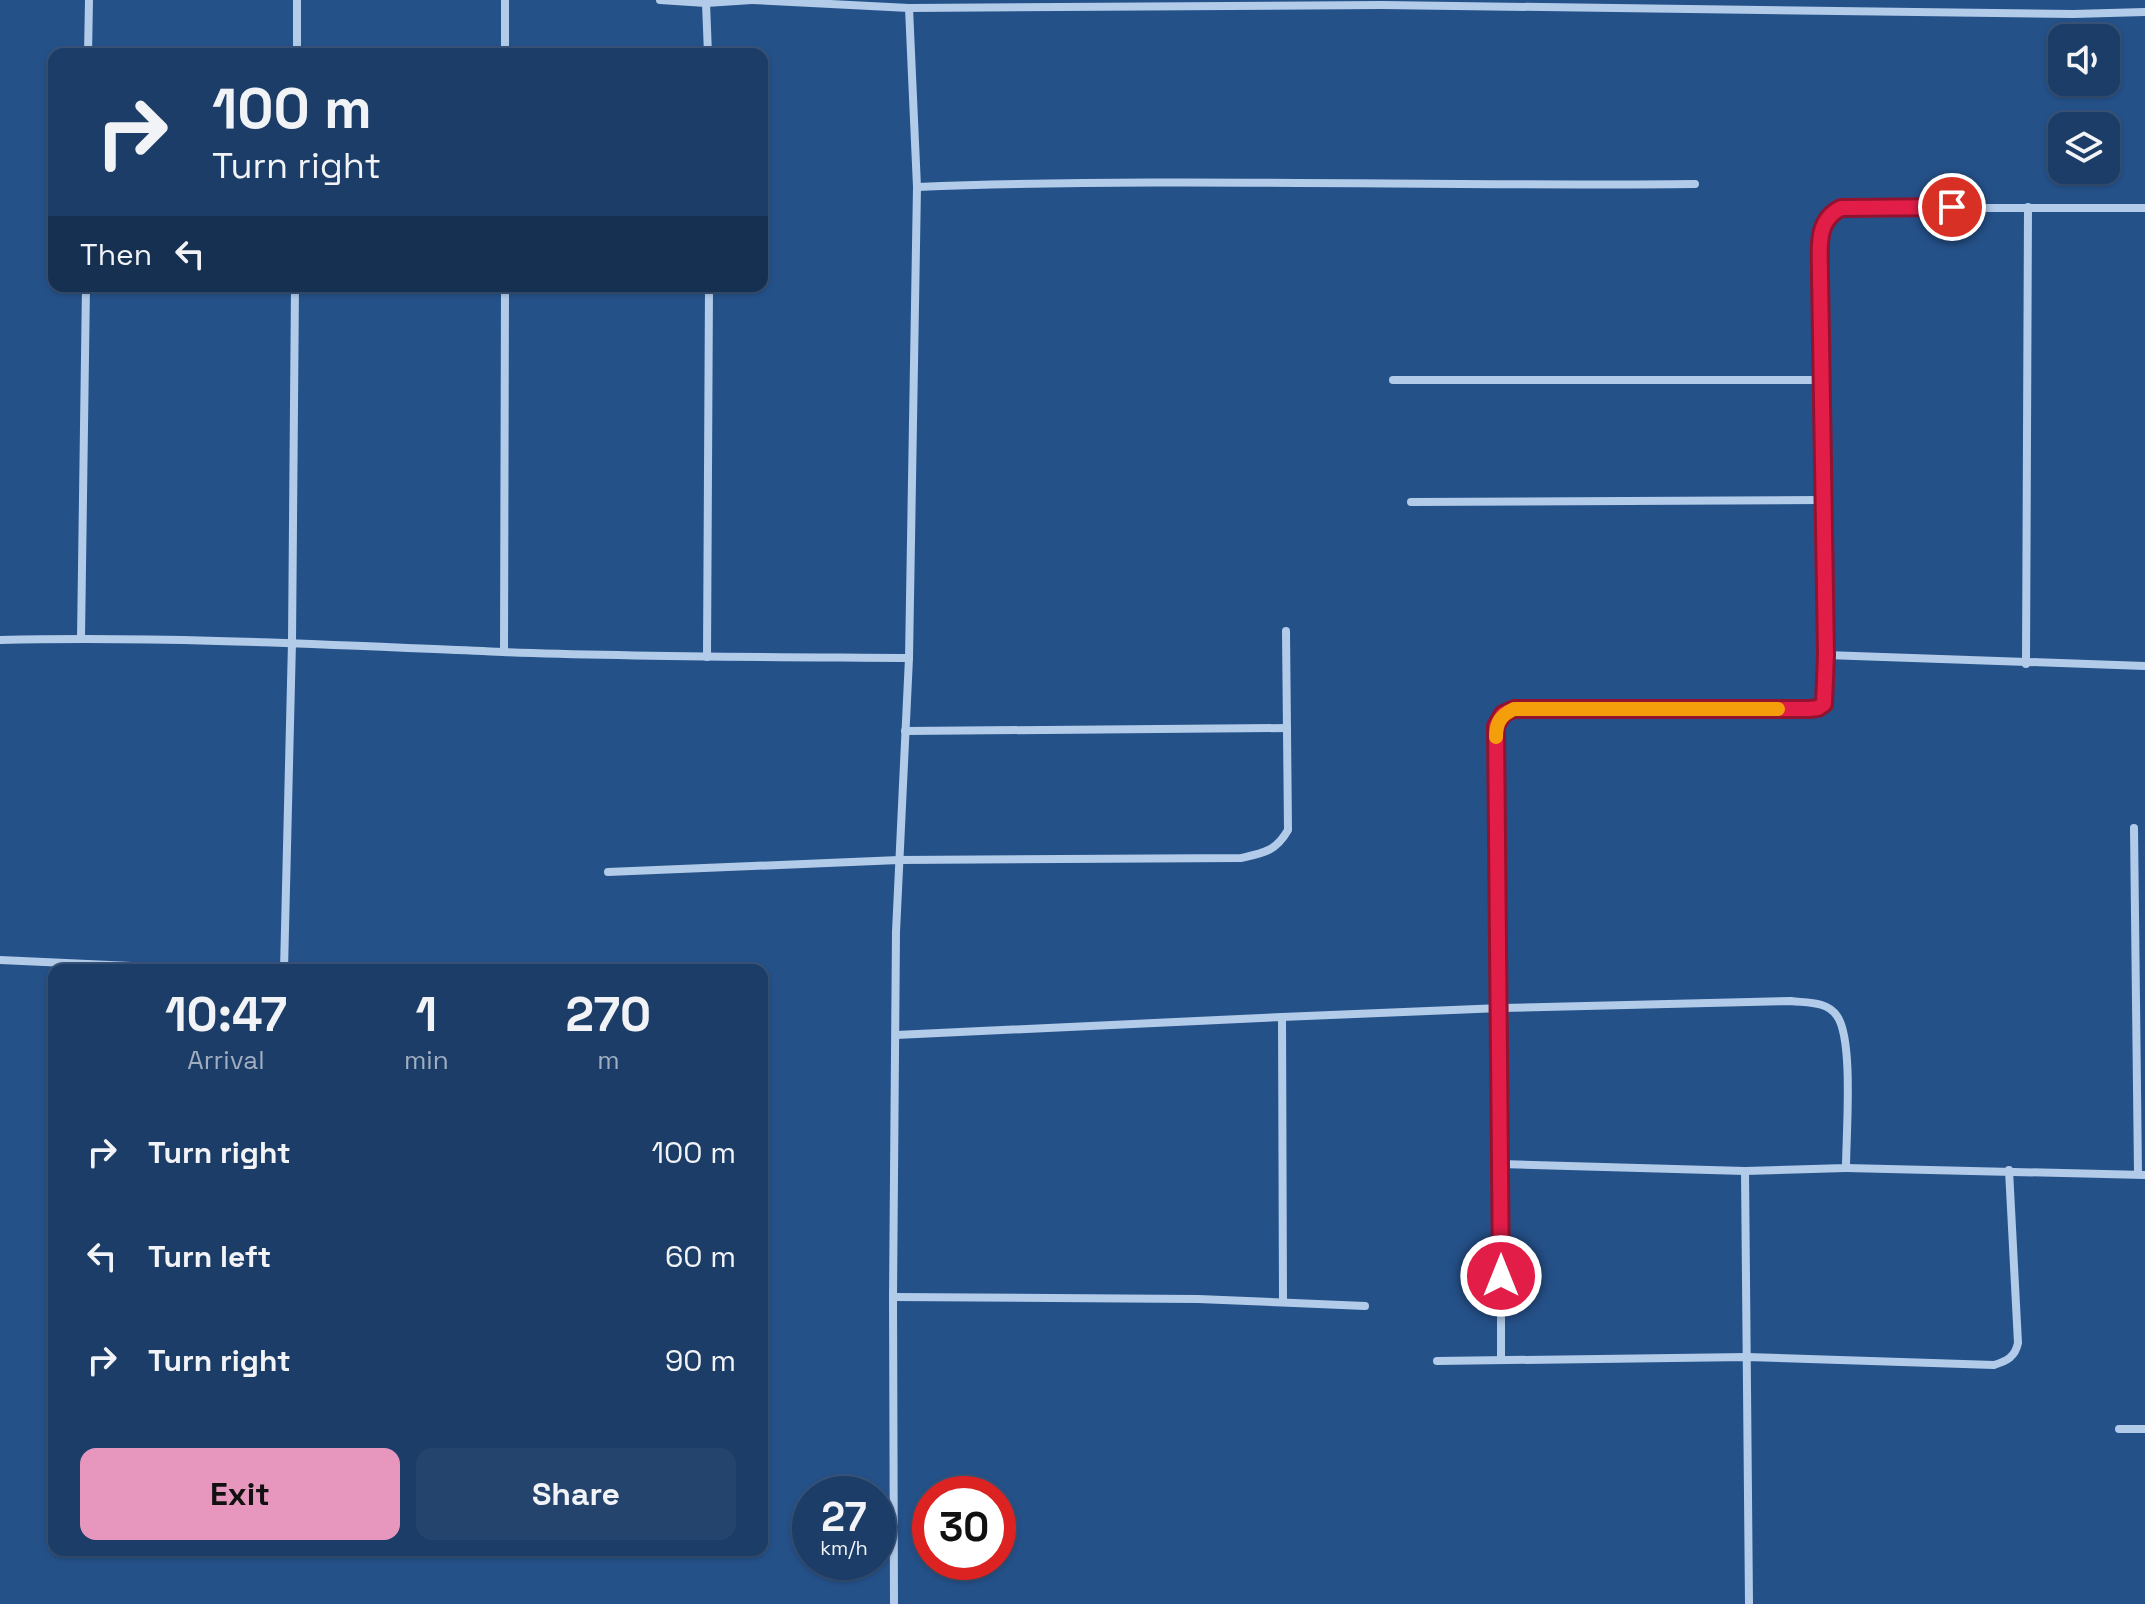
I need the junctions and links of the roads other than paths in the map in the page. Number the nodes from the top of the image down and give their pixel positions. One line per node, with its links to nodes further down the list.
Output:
1 (89, 0): 11 (street)
2 (297, 0): 12 (street)
3 (505, 0): 13 (street)
4 (660, 0): 6 (street)
5 (752, 0): 6 (street); 9 (street)
6 (706, 3): 14 (street)
7 (1528, 3): 8 (street); 9 (street)
8 (1738, 4): 10 (street)
9 (909, 8): 16 (street)
10 (2145, 12)
11 (88, 48)
12 (297, 48)
13 (505, 48)
14 (708, 48)
15 (1695, 184): 16 (street)
16 (917, 187): 34 (street)
17 (2028, 207): 18 (street); 24 (street); 35 (street)
18 (2145, 208)
19 (86, 292): 28 (street)
20 (295, 292): 30 (street)
21 (505, 292): 31 (street)
22 (709, 292): 33 (street)
23 (1393, 380): 24 (street)
24 (1823, 380): 25 (street)
25 (1822, 500): 26 (street); 32 (street)
26 (1411, 502)
27 (1286, 631): 37 (street)
28 (81, 638): 29 (street); 30 (street)
29 (0, 640)
30 (292, 642): 31 (street); 44 (street)
31 (504, 652): 33 (street)
32 (1826, 655): 35 (street); 45 (street)
33 (707, 657): 34 (street)
34 (909, 658): 38 (street)
35 (2026, 664): 36 (street)
36 (2145, 666)
37 (1287, 728): 38 (street); 40 (street)
38 (905, 731): 40 (street)
39 (2134, 828): 52 (street)
40 (899, 860): 41 (street); 47 (street)
41 (608, 872)
42 (0, 960): 43 (street)
43 (88, 964)
44 (284, 964)
45 (1501, 1008): 46 (street); 48 (street); 49 (street)
46 (1282, 1017): 47 (street); 54 (street)
47 (896, 1035): 53 (street)
48 (1502, 1164): 51 (street); 57 (street)
49 (1846, 1168): 50 (street); 51 (street)
50 (2009, 1170): 52 (street); 56 (street)
51 (1745, 1171): 56 (street)
52 (2142, 1174)
53 (893, 1297): 54 (street); 61 (street)
54 (1283, 1302): 55 (street)
55 (1365, 1306)
56 (1747, 1357): 57 (street); 62 (street)
57 (1501, 1360): 58 (street)
58 (1437, 1361)
59 (2119, 1429): 60 (street)
60 (2145, 1429)
61 (894, 1604)
62 (1749, 1604)

